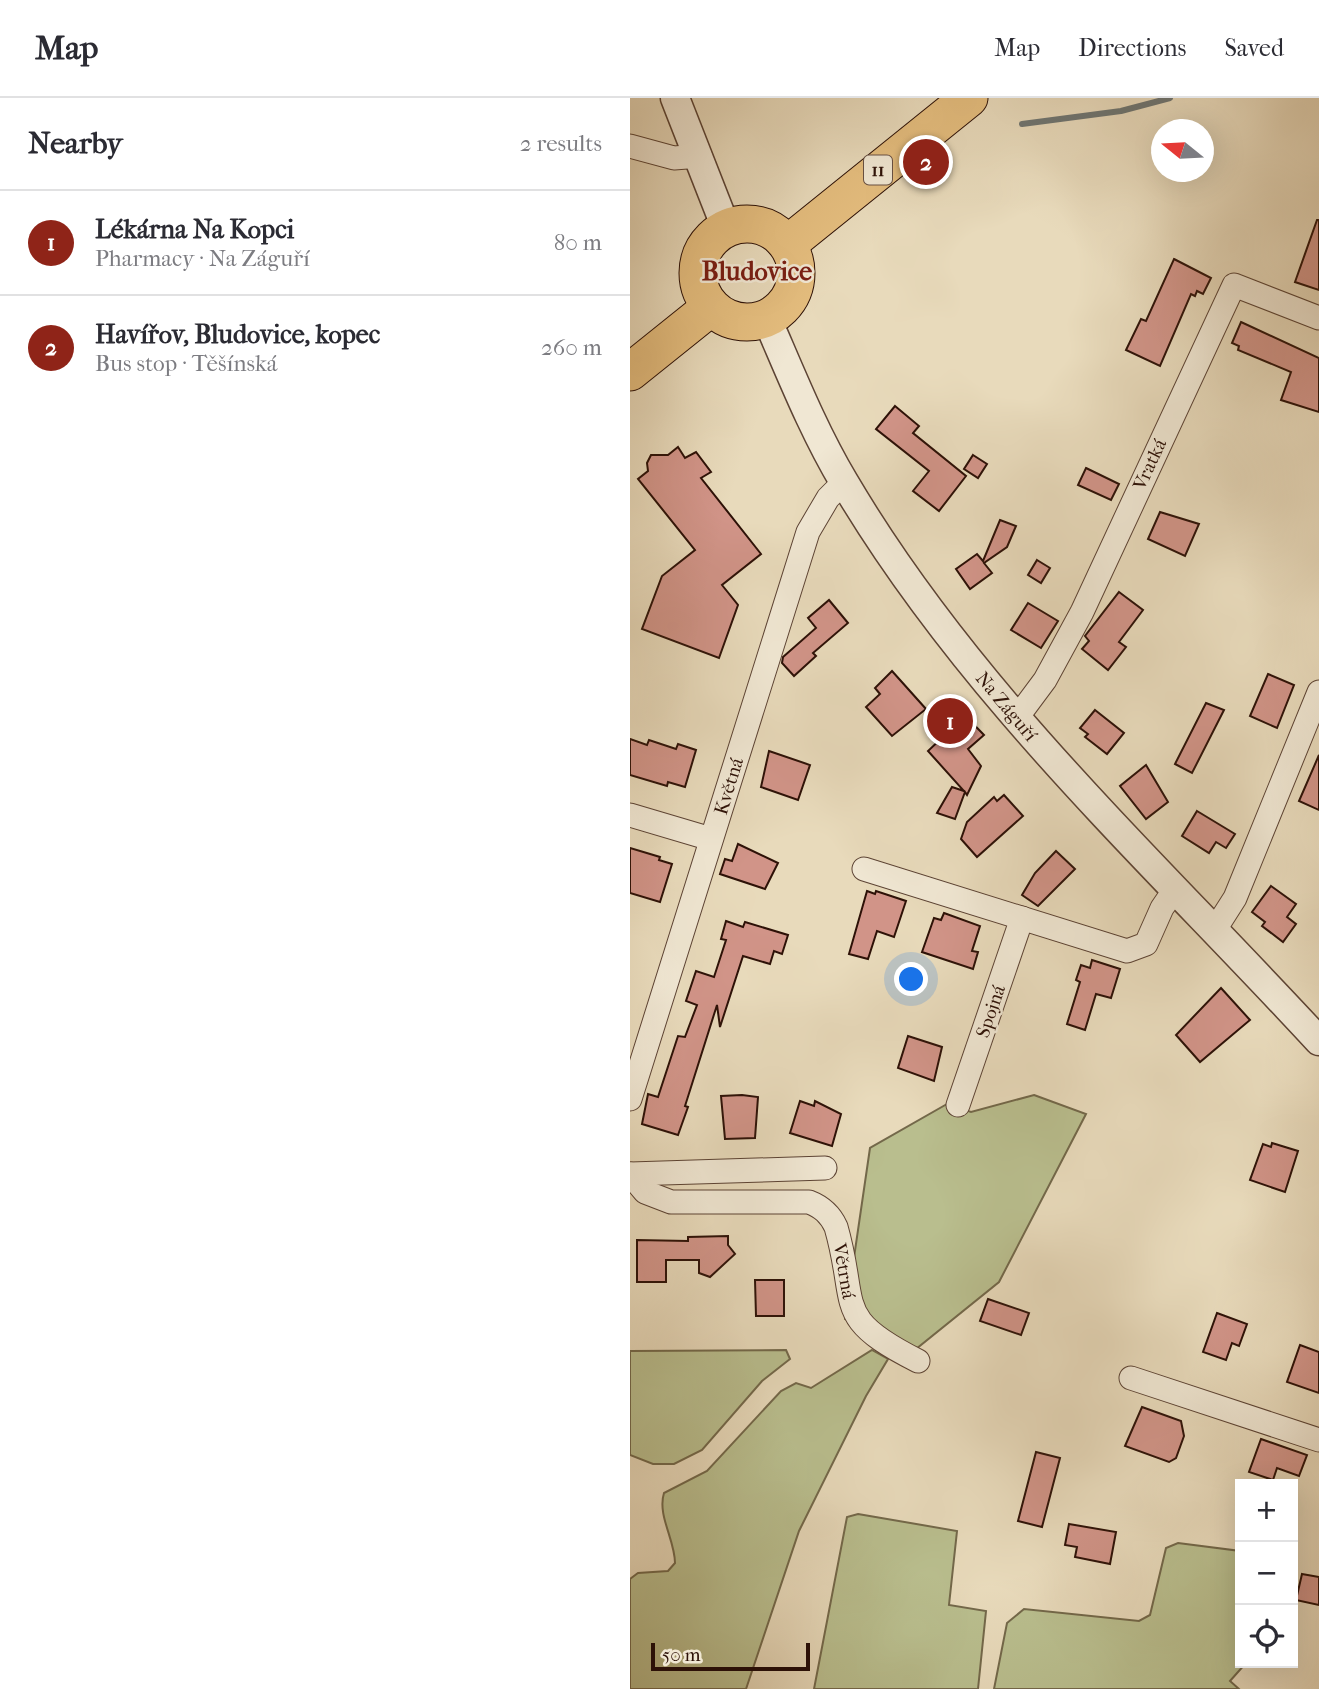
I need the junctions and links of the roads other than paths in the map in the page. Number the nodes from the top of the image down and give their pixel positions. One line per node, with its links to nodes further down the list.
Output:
1 (676, 98): 4 (street)
2 (969, 98): 6 (main road, 11)
3 (630, 146): 4 (street)
4 (700, 156): 5 (street)
5 (726, 228): 6 (main road); 7 (main road)
6 (788, 244): 9 (main road)
7 (711, 307): 9 (main road); 10 (main road)
8 (1319, 318): 13 (street, Vratká)
9 (767, 319): 11 (street, Na Záguří)
10 (630, 372)
11 (844, 482): 13 (street, Na Záguří); 15 (street, Květná)
12 (1319, 692): 19 (street)
13 (1016, 719): 17 (street, Na Záguří)
14 (630, 815): 15 (street)
15 (711, 839): 21 (street, Květná)
16 (864, 869): 18 (street)
17 (1175, 889): 18 (street); 19 (street, Na Záguří)
18 (1022, 918): 23 (street, Spojná)
19 (1214, 930): 20 (street, Na Záguří)
20 (1319, 1041)
21 (634, 1069): 22 (street, Květná)
22 (630, 1099)
23 (958, 1105)
24 (825, 1168): 25 (street)
25 (630, 1174): 26 (street, Větrná)
26 (918, 1361)
27 (1130, 1378): 28 (street)
28 (1319, 1440)

